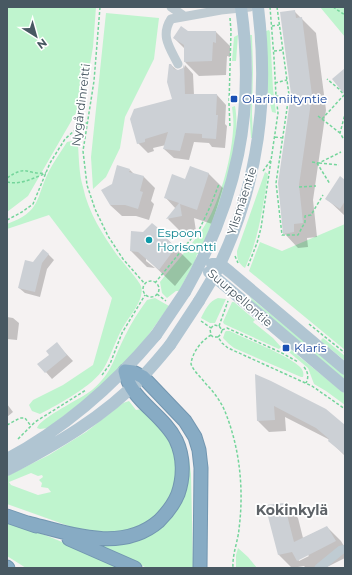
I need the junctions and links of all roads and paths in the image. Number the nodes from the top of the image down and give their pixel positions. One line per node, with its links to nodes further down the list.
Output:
1 (100, 7): 25 (path, Nygårdinreitti)
2 (171, 7): 9 (street)
3 (244, 7): 7 (street); 47 (main road, Ylismäentie)
4 (258, 7): 48 (main road, Ylismäentie)
5 (277, 7): 10 (path)
6 (334, 7): 8 (path)
7 (228, 9): 9 (street); 26 (path)
8 (345, 15)
9 (184, 16): 14 (street)
10 (279, 25): 11 (path); 12 (path)
11 (272, 26)
12 (283, 50): 13 (path); 16 (path)
13 (274, 51)
14 (178, 64)
15 (327, 79): 24 (path)
16 (287, 80): 17 (path); 19 (path)
17 (275, 83)
18 (276, 96): 19 (path)
19 (290, 98): 29 (path)
20 (311, 101): 21 (path)
21 (318, 102)
22 (345, 114): 27 (path)
23 (318, 116): 24 (path)
24 (322, 119): 27 (path)
25 (87, 123): 37 (path); 52 (path, Nygårdinreitti)
26 (230, 132)
27 (340, 133): 30 (path)
28 (275, 137): 29 (path)
29 (283, 138): 44 (path)
30 (343, 138)
31 (341, 152): 34 (path)
32 (272, 158): 36 (path)
33 (312, 162): 34 (path)
34 (318, 163): 35 (path); 41 (path)
35 (339, 165)
36 (262, 172)
37 (46, 173): 38 (path); 39 (path); 45 (path)
38 (7, 178)
39 (7, 182)
40 (219, 184): 51 (path)
41 (330, 184)
42 (316, 186): 43 (path)
43 (299, 187)
44 (323, 195)
45 (7, 220)
46 (234, 254): 49 (path)
47 (201, 264): 48 (main road, Suurpellontie); 50 (main road, Suurpellontie); 68 (main road, Ylismäentie, bridge)
48 (220, 264): 50 (main road, Ylismäentie); 67 (main road, Suurpellontie)
49 (240, 266)
50 (213, 277): 69 (main road, Ylismäentie, bridge); 72 (main road, Suurpellontie)
51 (155, 283): 52 (path); 53 (path)
52 (145, 284): 54 (path)
53 (157, 294): 54 (path); 56 (path)
54 (145, 295): 70 (path)
55 (228, 301): 59 (path)
56 (170, 303)
57 (304, 319): 64 (path)
58 (201, 321): 60 (path)
59 (219, 326): 60 (path); 61 (path)
60 (211, 328): 62 (path)
61 (222, 330): 63 (path); 65 (path)
62 (211, 335): 63 (path); 86 (path)
63 (218, 337): 71 (path)
64 (345, 353)
65 (298, 363)
66 (303, 366): 71 (path)
67 (345, 369)
68 (125, 370): 69 (highway); 73 (highway); 79 (main road, Ylismäentie)
69 (143, 376): 73 (main road, Ylismäentie); 85 (highway)
70 (101, 377)
71 (306, 383): 75 (path)
72 (345, 387)
73 (131, 388): 80 (main road, Ylismäentie); 82 (highway)
74 (86, 390): 77 (path)
75 (345, 409)
76 (7, 425): 77 (path)
77 (31, 426): 78 (path)
78 (18, 440)
79 (7, 459)
80 (7, 470)
81 (7, 516): 82 (highway)
82 (28, 523): 84 (highway)
83 (345, 549): 87 (street)
84 (135, 568)
85 (200, 568)
86 (233, 568)
87 (319, 568)

